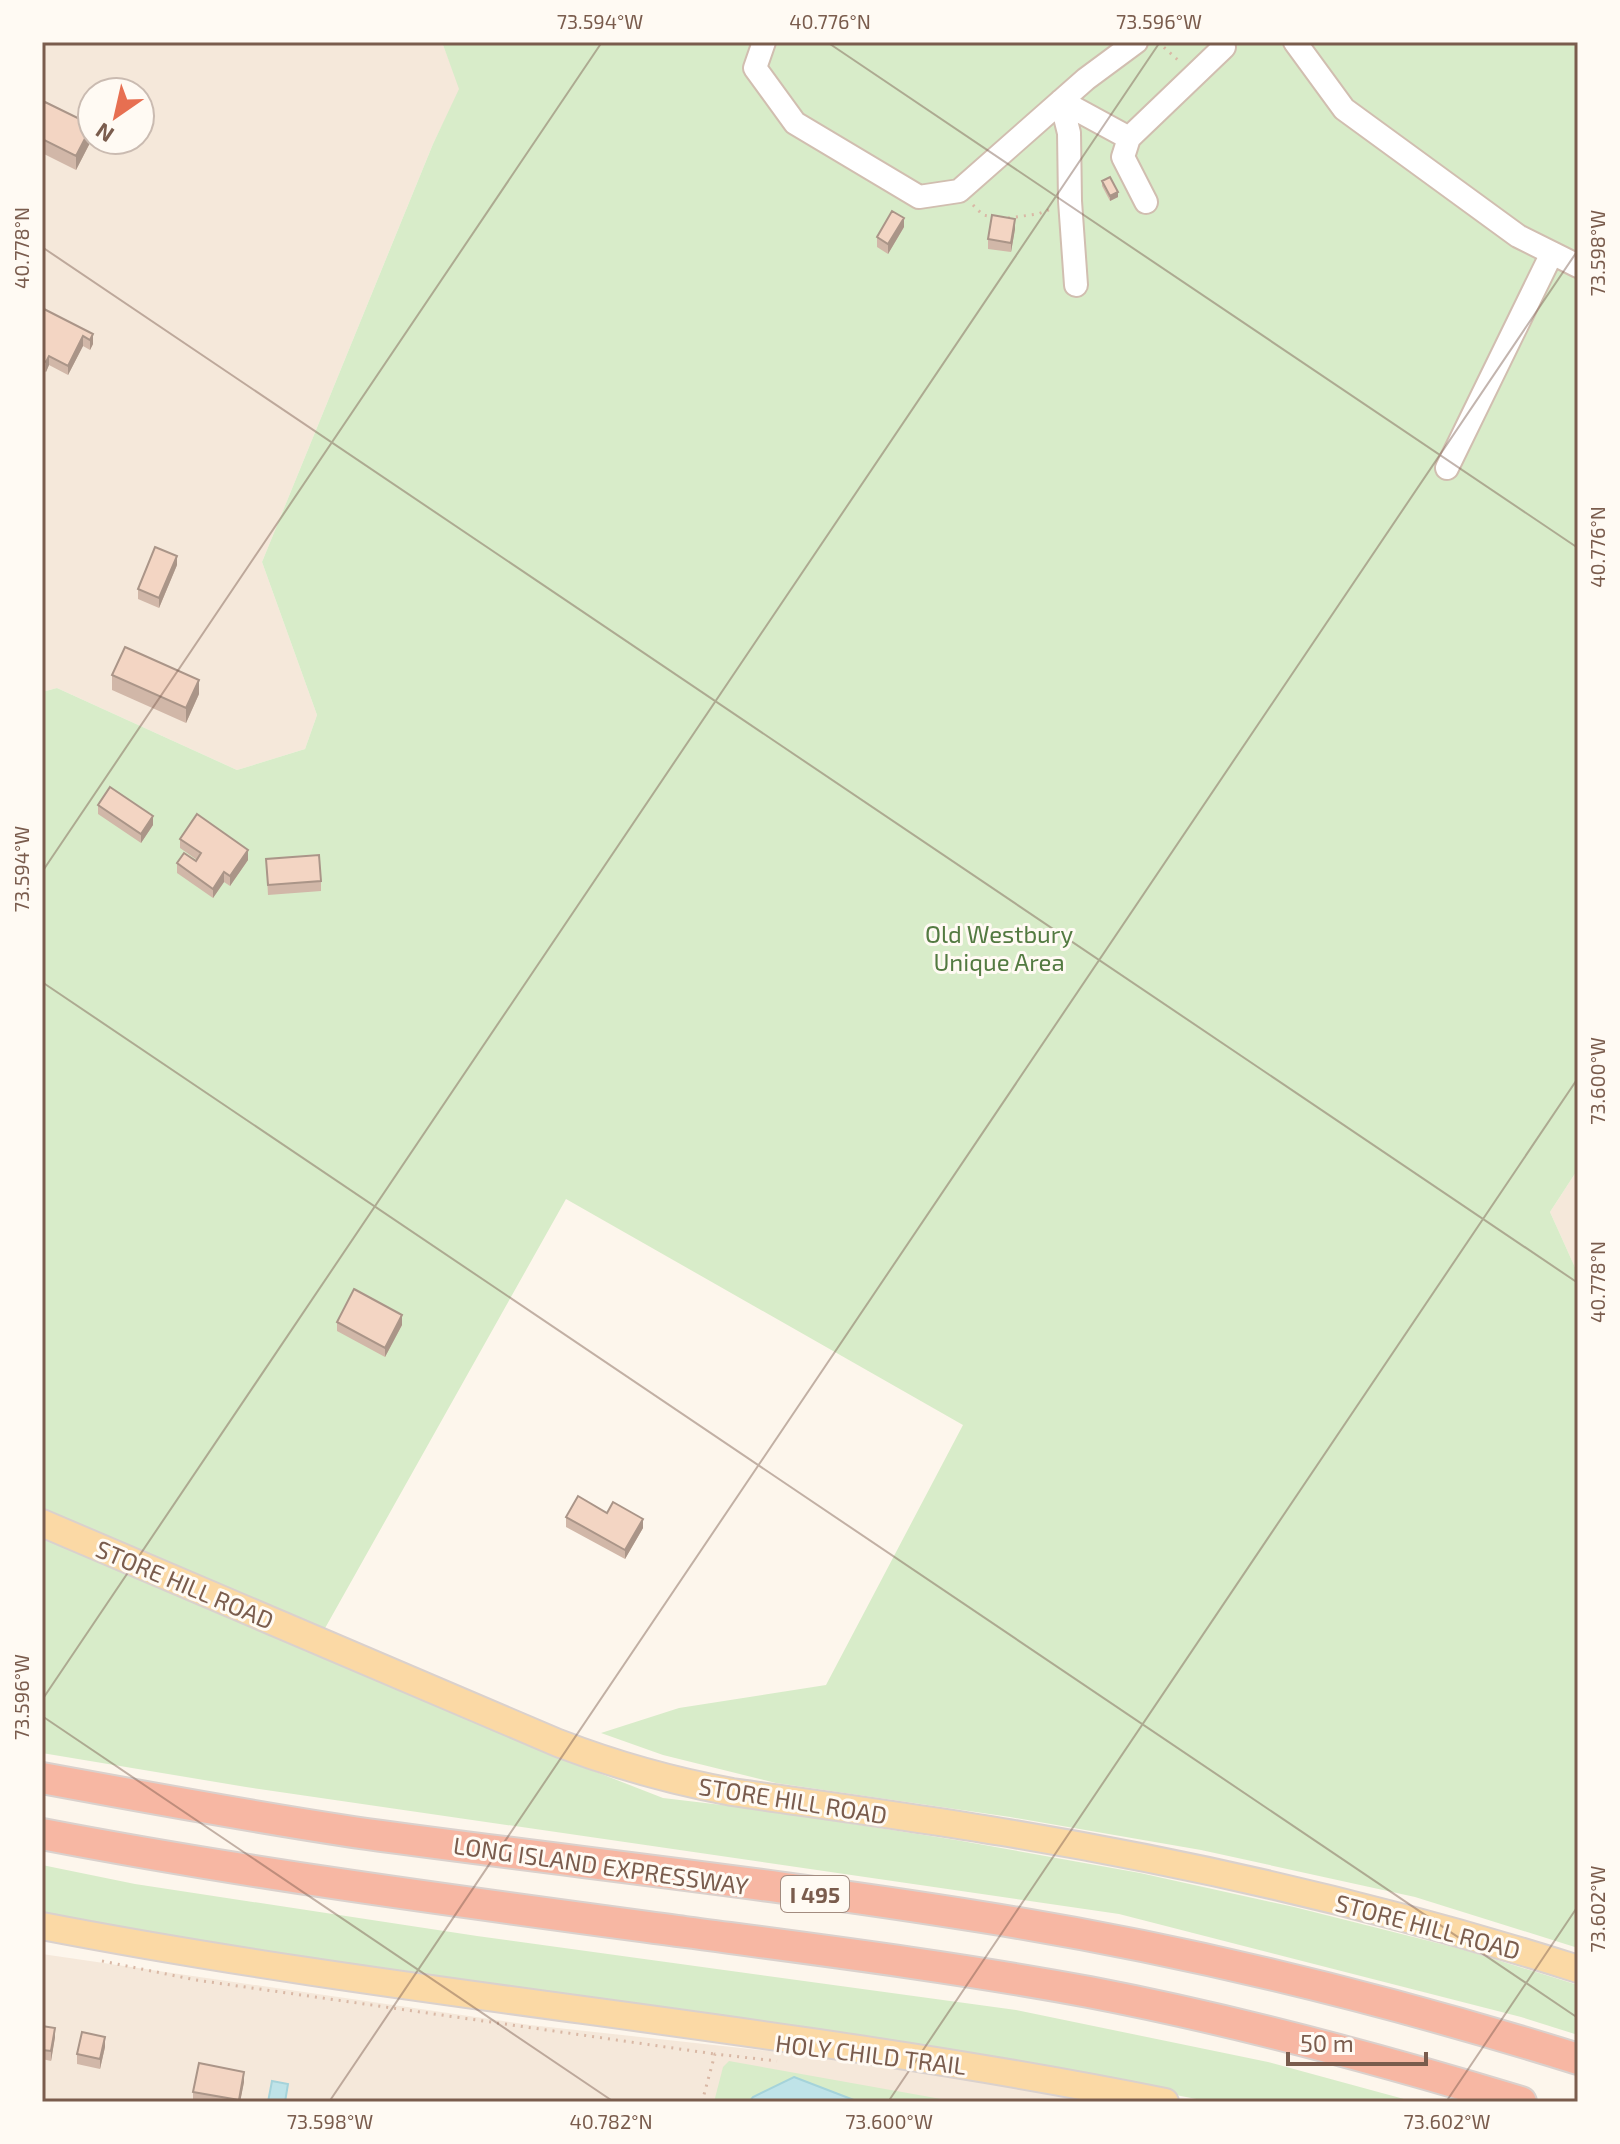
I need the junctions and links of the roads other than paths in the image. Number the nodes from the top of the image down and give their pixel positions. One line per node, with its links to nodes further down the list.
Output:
1 (764, 42): 5 (lane)
2 (1136, 42): 5 (lane)
3 (1295, 42): 8 (lane)
4 (1224, 47): 6 (lane)
5 (1061, 101): 6 (lane); 10 (lane)
6 (1129, 138): 7 (lane)
7 (1146, 202)
8 (1552, 253): 9 (lane); 11 (lane)
9 (1578, 266)
10 (1076, 285)
11 (1447, 468)
12 (42, 1523): 16 (main road, STORE HILL ROAD)
13 (42, 1778): 17 (highway, LONG ISLAND EXPRESSWAY / I 495)
14 (42, 1834): 19 (highway, I 495)
15 (42, 1926): 18 (main road)
16 (1578, 1969)
17 (1578, 2059)
18 (1165, 2102)
19 (1521, 2102)

